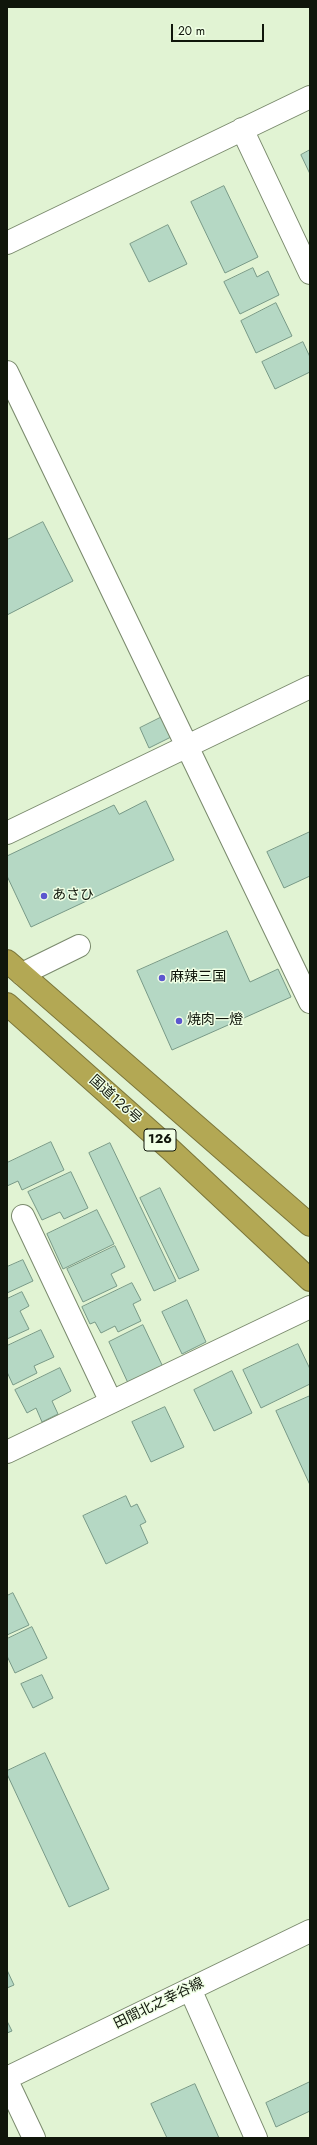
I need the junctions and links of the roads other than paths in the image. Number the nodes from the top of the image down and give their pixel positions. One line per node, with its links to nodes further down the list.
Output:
1 (310, 97): 2 (street)
2 (242, 129): 3 (street); 4 (street)
3 (7, 243)
4 (310, 273)
5 (7, 372): 7 (street)
6 (310, 687): 7 (street)
7 (187, 746): 8 (street); 11 (street)
8 (7, 833)
9 (79, 946): 10 (street)
10 (14, 967): 14 (highway, 126)
11 (310, 1002)
12 (7, 1004): 15 (highway, 国道126号 / 126)
13 (22, 1216): 17 (street)
14 (310, 1225)
15 (310, 1280)
16 (310, 1307): 17 (street)
17 (111, 1402): 18 (street)
18 (7, 1452)
19 (310, 1931): 20 (street, 田間北之幸谷線)
20 (190, 1989): 21 (street, 田間北之幸谷線); 24 (street)
21 (7, 2078)
22 (7, 2081): 23 (street)
23 (34, 2138)
24 (256, 2138)

